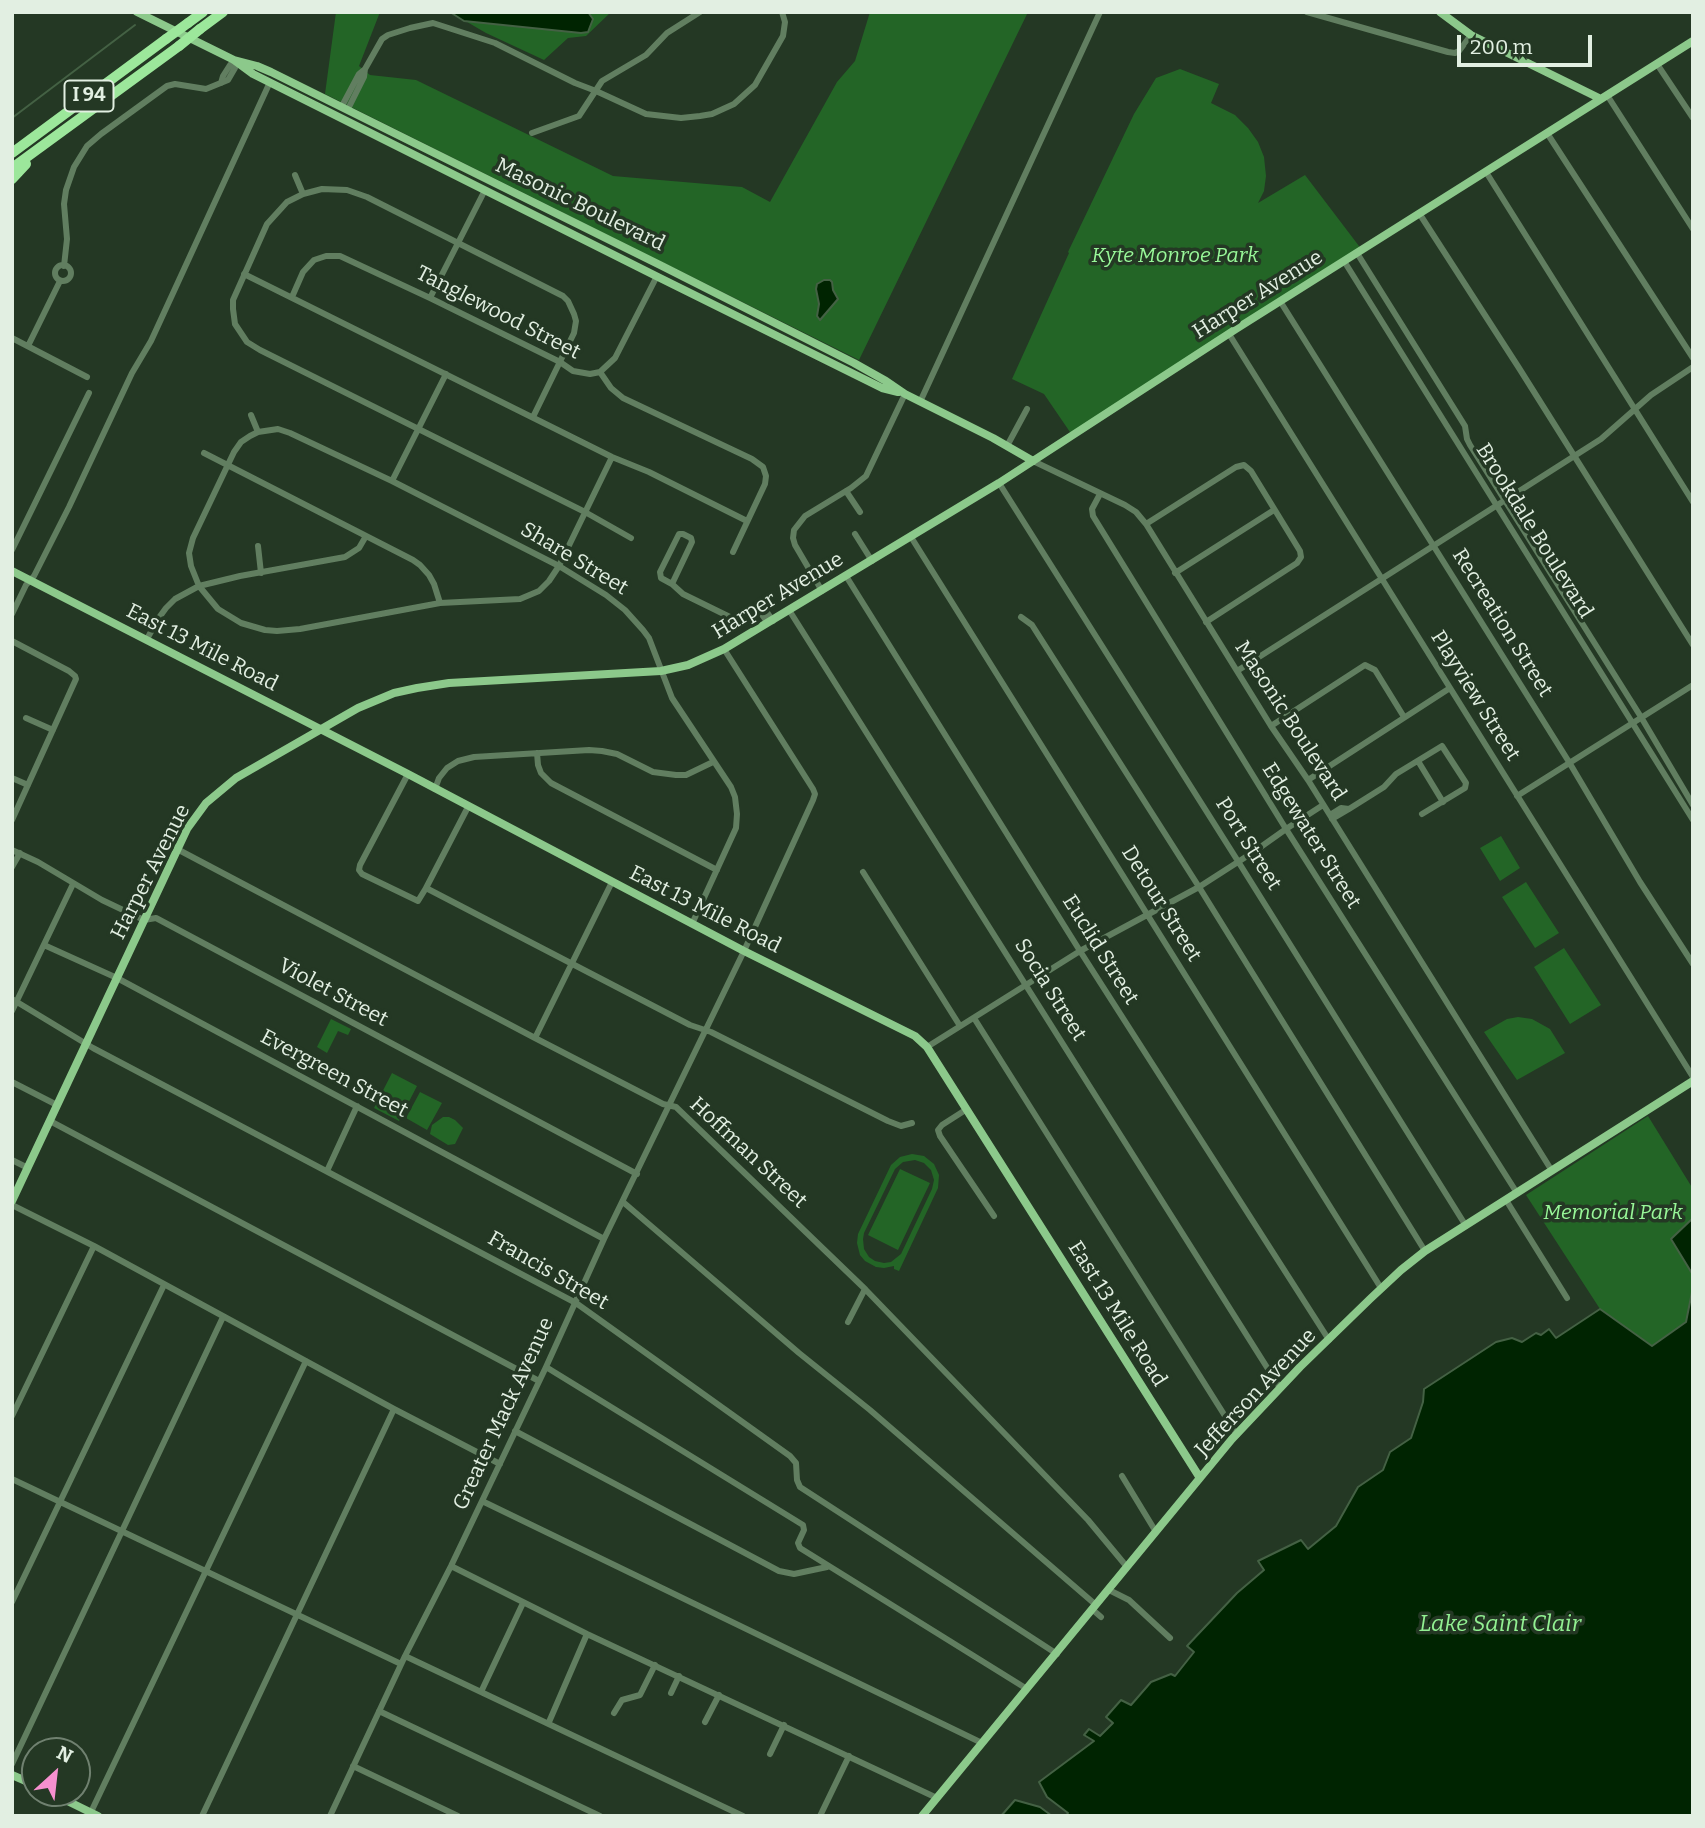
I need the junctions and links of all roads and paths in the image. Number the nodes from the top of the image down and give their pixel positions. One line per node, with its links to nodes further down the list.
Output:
1 (137, 12): 11 (main road, Masonic Boulevard)
2 (203, 12): 24 (highway, I 94, bridge)
3 (223, 12): 23 (highway, I 94, bridge)
4 (700, 12): 15 (street)
5 (782, 12): 15 (street)
6 (1100, 12): 68 (street)
7 (1307, 12): 9 (street)
8 (1440, 12): 9 (main road)
9 (1471, 35): 16 (main road)
10 (1693, 41): 12 (main road, Harper Avenue)
11 (234, 60): 13 (main road, Masonic Boulevard); 14 (main road, Masonic Boulevard); 40 (street)
12 (1657, 64): 16 (main road, Harper Avenue); 19 (street)
13 (273, 73): 14 (main road); 18 (main road, Masonic Boulevard)
14 (270, 82): 17 (main road, Masonic Boulevard); 108 (street)
15 (596, 90): 18 (street); 20 (street)
16 (1604, 97): 21 (main road, Harper Avenue); 34 (street)
17 (309, 102): 18 (main road); 25 (main road, Masonic Boulevard)
18 (345, 107): 22 (main road, Masonic Boulevard)
19 (1693, 118)
20 (532, 133)
21 (1547, 133): 27 (main road, Harper Avenue); 55 (street)
22 (426, 148): 25 (main road); 29 (main road, Masonic Boulevard)
23 (38, 149): 26 (highway, I 94); 30 (highway)
24 (12, 153)
25 (415, 155): 31 (main road, Masonic Boulevard)
26 (12, 168)
27 (1486, 172): 33 (main road, Harper Avenue); 70 (street)
28 (295, 175): 32 (street)
29 (484, 177): 31 (main road); 36 (main road, Masonic Boulevard)
30 (12, 179)
31 (485, 190): 35 (main road, Masonic Boulevard); 37 (street)
32 (303, 194): 37 (street); 41 (street)
33 (1419, 213): 38 (main road, Harper Avenue); 77 (street)
34 (1693, 229)
35 (585, 239): 36 (main road); 43 (main road, Masonic Boulevard)
36 (612, 241): 42 (main road, Masonic Boulevard)
37 (458, 243): 47 (street); 59 (street)
38 (1357, 253): 39 (main road, Harper Avenue); 85 (street, Brookdale Boulevard)
39 (1344, 261): 48 (main road, Harper Avenue); 87 (street, Brookdale Boulevard)
40 (64, 266): 44 (street); 44 (street)
41 (244, 274): 46 (street); 73 (street)
42 (681, 275): 43 (main road); 49 (main road, Masonic Boulevard)
43 (657, 276): 45 (main road, Masonic Boulevard); 62 (street)
44 (60, 281): 53 (street)
45 (698, 296): 49 (main road); 54 (main road, Masonic Boulevard)
46 (292, 297): 47 (street, Tanglewood Street); 64 (street)
47 (430, 298): 59 (street, Tanglewood Street)
48 (1280, 301): 50 (main road, Harper Avenue); 97 (street, Recreation Street)
49 (743, 306): 52 (main road, Masonic Boulevard)
50 (1229, 334): 79 (main road, Harper Avenue); 107 (street, Playview Street)
51 (12, 338): 53 (street)
52 (812, 341): 54 (main road); 56 (main road, Masonic Boulevard)
53 (28, 346): 65 (street)
54 (798, 346): 58 (main road, Masonic Boulevard)
55 (1690, 347): 57 (street)
56 (825, 348): 58 (main road); 60 (main road, Masonic Boulevard)
57 (1693, 358)
58 (828, 361): 63 (main road, Masonic Boulevard)
59 (560, 362): 62 (street, Tanglewood Street); 72 (street)
60 (854, 363): 63 (main road); 67 (main road, Masonic Boulevard)
61 (1693, 367): 70 (street)
62 (600, 372): 91 (street, Tanglewood Street)
63 (851, 373): 67 (main road, Masonic Boulevard)
64 (446, 374): 72 (street); 73 (street)
65 (88, 377)
66 (89, 393): 99 (street)
67 (905, 394): 68 (main road, Masonic Boulevard); 83 (street)
68 (920, 402): 75 (main road, Masonic Boulevard)
69 (1027, 409): 75 (street)
70 (1635, 410): 77 (street); 86 (street)
71 (251, 415): 74 (street)
72 (533, 417): 78 (street)
73 (418, 428): 81 (street); 89 (street)
74 (258, 432): 80 (street); 81 (street, Share Street)
75 (1007, 446): 79 (main road, Masonic Boulevard)
76 (204, 453): 80 (street)
77 (1574, 456): 85 (street); 120 (street)
78 (612, 457): 89 (street); 91 (street)
79 (1033, 461): 82 (main road, Harper Avenue); 84 (street, Masonic Boulevard)
80 (227, 464): 94 (street); 110 (street)
81 (392, 481): 102 (street, Share Street)
82 (999, 483): 95 (main road, Harper Avenue); 155 (street, Port Street)
83 (846, 491): 90 (street); 111 (street)
84 (1100, 494): 92 (street, Masonic Boulevard); 151 (street, Edgewater Street)
85 (1505, 499): 87 (street); 127 (street, Brookdale Boulevard)
86 (1693, 502)
87 (1496, 505): 97 (street); 129 (street, Brookdale Boulevard)
88 (1274, 510): 92 (street); 105 (street); 117 (street)
89 (585, 512): 96 (street); 102 (street)
90 (860, 512)
91 (747, 521): 100 (street, Tanglewood Street)
92 (1146, 524): 105 (street, Masonic Boulevard)
93 (855, 534): 101 (street)
94 (366, 536): 104 (street); 112 (street)
95 (911, 537): 101 (main road, Harper Avenue); 163 (street, Detour Street)
96 (631, 538)
97 (1432, 545): 107 (street); 136 (street, Recreation Street)
98 (258, 546): 104 (street)
99 (12, 550)
100 (733, 552)
101 (872, 561): 106 (main road, Harper Avenue)
102 (559, 566): 112 (street); 122 (street, Share Street)
103 (12, 570): 108 (main road, East 13 Mile Road)
104 (261, 573): 110 (street)
105 (1175, 573): 117 (street, Masonic Boulevard)
106 (846, 576): 111 (main road, Harper Avenue); 168 (street, Euclid Street)
107 (1381, 578): 123 (street); 125 (street, Playview Street)
108 (31, 580): 114 (street); 118 (main road, East 13 Mile Road)
109 (672, 584): 109 (street); 116 (street)
110 (199, 586): 112 (street); 118 (street)
111 (822, 591): 113 (main road, Harper Avenue)
112 (440, 603)
113 (789, 610): 116 (main road, Harper Avenue); 172 (street, Socia Street)
114 (12, 614)
115 (1021, 617): 161 (street)
116 (770, 622): 121 (main road, Harper Avenue)
117 (1206, 622): 123 (street, Masonic Boulevard)
118 (146, 639): 131 (main road, East 13 Mile Road)
119 (12, 641): 132 (street)
120 (1693, 645)
121 (724, 649): 122 (main road, Harper Avenue); 167 (street, Greater Mack Avenue)
122 (661, 671): 131 (main road, Harper Avenue); 135 (street, Share Street)
123 (1237, 671): 130 (street, Masonic Boulevard)
124 (1693, 685): 127 (street)
125 (1450, 688): 126 (street); 142 (street, Playview Street)
126 (1404, 717): 130 (street); 139 (street)
127 (1641, 717): 129 (street); 145 (street, Brookdale Boulevard)
128 (26, 718): 132 (street)
129 (1633, 722): 136 (street); 150 (street, Brookdale Boulevard)
130 (1271, 726): 139 (street, Masonic Boulevard)
131 (321, 729): 137 (main road, East 13 Mile Road); 153 (main road, Harper Avenue)
132 (53, 730): 140 (street)
133 (537, 753): 135 (street); 141 (street); 157 (street)
134 (1418, 761): 143 (street); 143 (street); 148 (street)
135 (713, 762): 157 (street, Share Street)
136 (1569, 762): 142 (street); 170 (street, Recreation Street)
137 (408, 774): 141 (main road, East 13 Mile Road); 162 (street)
138 (12, 778): 140 (street)
139 (1308, 780): 144 (street, Masonic Boulevard)
140 (28, 785): 149 (street)
141 (435, 789): 146 (main road, East 13 Mile Road)
142 (1517, 796): 181 (street, Playview Street)
143 (1443, 802): 147 (street)
144 (1323, 805): 148 (street, Masonic Boulevard); 151 (street)
145 (1693, 805)
146 (468, 807): 159 (main road, East 13 Mile Road); 162 (street)
147 (1422, 814)
148 (1331, 817): 192 (street, Masonic Boulevard)
149 (12, 820)
150 (1693, 820)
151 (1286, 829): 155 (street); 194 (street, Edgewater Street)
152 (12, 849): 154 (street, Violet Street)
153 (177, 849): 164 (main road, Harper Avenue); 178 (street, Hoffman Street)
154 (20, 853): 156 (street); 160 (street, Violet Street)
155 (1239, 862): 161 (street); 199 (street, Port Street)
156 (12, 867)
157 (717, 870): 165 (street, Share Street)
158 (863, 873): 176 (street)
159 (612, 882): 165 (main road, East 13 Mile Road); 169 (street)
160 (73, 884): 164 (street, Violet Street); 166 (street)
161 (1199, 887): 163 (street); 202 (street)
162 (426, 888): 169 (street)
163 (1148, 916): 168 (street); 205 (street, Detour Street)
164 (145, 920): 171 (main road, Harper Avenue); 193 (street, Violet Street)
165 (692, 924): 167 (main road, East 13 Mile Road)
166 (44, 945): 171 (street, Evergreen Street); 173 (street)
167 (744, 951): 177 (street, Greater Mack Avenue); 180 (main road, East 13 Mile Road)
168 (1080, 951): 172 (street); 210 (street, Euclid Street)
169 (571, 964): 177 (street); 178 (street)
170 (1693, 964)
171 (117, 978): 179 (main road, Harper Avenue); 185 (street, Evergreen Street)
172 (1026, 985): 175 (street); 214 (street, Socia Street)
173 (14, 1001): 174 (street); 179 (street, Francis Street)
174 (12, 1011)
175 (974, 1018): 176 (street); 218 (street)
176 (960, 1026): 180 (street)
177 (705, 1031): 184 (street, Greater Mack Avenue); 188 (street)
178 (535, 1038): 184 (street, Hoffman Street)
179 (86, 1043): 183 (main road, Harper Avenue); 191 (street, Francis Street)
180 (927, 1047): 186 (main road, East 13 Mile Road)
181 (1693, 1079): 192 (main road, Jefferson Avenue)
182 (12, 1082): 183 (street)
183 (57, 1105): 187 (main road, Harper Avenue)
184 (670, 1105): 193 (street, Greater Mack Avenue); 204 (street, Hoffman Street)
185 (357, 1106): 191 (street); 200 (street, Evergreen Street)
186 (967, 1110): 198 (street); 221 (main road, East 13 Mile Road)
187 (50, 1121): 190 (main road, Harper Avenue); 213 (street)
188 (912, 1123)
189 (12, 1160): 190 (street)
190 (28, 1168): 197 (main road, Harper Avenue)
191 (327, 1171): 207 (street, Francis Street)
192 (1552, 1171): 194 (main road, Jefferson Avenue)
193 (637, 1174): 196 (street, Greater Mack Avenue)
194 (1517, 1193): 195 (main road, Jefferson Avenue)
195 (1506, 1200): 199 (main road, Jefferson Avenue); 206 (street)
196 (623, 1202): 200 (street, Greater Mack Avenue); 234 (street)
197 (12, 1203): 201 (street)
198 (994, 1216)
199 (1466, 1226): 202 (main road, Jefferson Avenue)
200 (604, 1239): 207 (street, Greater Mack Avenue)
201 (94, 1246): 203 (street); 216 (street)
202 (1426, 1251): 205 (main road, Jefferson Avenue)
203 (164, 1285): 208 (street); 224 (street)
204 (865, 1289): 209 (street); 229 (street, Hoffman Street)
205 (1381, 1289): 210 (main road, Jefferson Avenue)
206 (1567, 1297)
207 (576, 1303): 212 (street, Greater Mack Avenue); 239 (street, Francis Street)
208 (223, 1317): 211 (street); 225 (street)
209 (848, 1322)
210 (1329, 1340): 214 (main road, Jefferson Avenue)
211 (306, 1361): 215 (street); 230 (street)
212 (546, 1367): 213 (street, Greater Mack Avenue); 228 (street)
213 (539, 1381): 217 (street, Greater Mack Avenue)
214 (1280, 1388): 218 (main road, Jefferson Avenue)
215 (394, 1409): 219 (street); 235 (street)
216 (12, 1416)
217 (515, 1431): 219 (street, Greater Mack Avenue); 228 (street)
218 (1237, 1435): 221 (main road, Jefferson Avenue)
219 (499, 1464): 223 (street, Greater Mack Avenue)
220 (1122, 1476): 226 (street)
221 (1200, 1478): 226 (main road, Jefferson Avenue)
222 (12, 1479): 224 (street)
223 (482, 1501): 227 (street, Greater Mack Avenue); 253 (street)
224 (59, 1502): 225 (street); 232 (street)
225 (121, 1531): 230 (street); 256 (street)
226 (1156, 1532): 229 (main road, Jefferson Avenue)
227 (451, 1566): 233 (street); 240 (street, Greater Mack Avenue)
228 (828, 1567): 244 (street)
229 (1127, 1567): 231 (main road, Jefferson Avenue)
230 (205, 1570): 235 (street); 259 (street)
231 (1109, 1590): 234 (main road, Jefferson Avenue); 238 (street)
232 (12, 1602)
233 (523, 1603): 237 (street); 245 (street)
234 (1094, 1608): 236 (street); 239 (main road, Jefferson Avenue)
235 (296, 1614): 241 (street); 260 (street)
236 (1101, 1617)
237 (587, 1634): 242 (street); 250 (street)
238 (1170, 1638)
239 (1057, 1654): 244 (main road, Jefferson Avenue)
240 (405, 1656): 241 (street, Greater Mack Avenue); 245 (street)
241 (401, 1664): 248 (street, Greater Mack Avenue)
242 (655, 1665): 243 (street); 249 (street)
243 (679, 1676): 246 (street); 247 (street)
244 (1027, 1689): 253 (main road, Jefferson Avenue)
245 (481, 1692): 250 (street)
246 (671, 1693)
247 (719, 1695): 251 (street); 252 (street)
248 (379, 1712): 257 (street, Greater Mack Avenue); 263 (street)
249 (614, 1713)
250 (549, 1722): 264 (street)
251 (705, 1722)
252 (785, 1725): 254 (street); 255 (street)
253 (982, 1742): 258 (main road, Jefferson Avenue)
254 (770, 1754)
255 (849, 1756): 258 (street); 265 (street)
256 (12, 1764)
257 (353, 1766): 261 (street, Greater Mack Avenue); 262 (street)
258 (937, 1798): 266 (main road, Jefferson Avenue)
259 (95, 1814)
260 (202, 1816)
261 (330, 1816)
262 (458, 1816)
263 (600, 1816)
264 (743, 1816)
265 (820, 1816)
266 (922, 1816)

